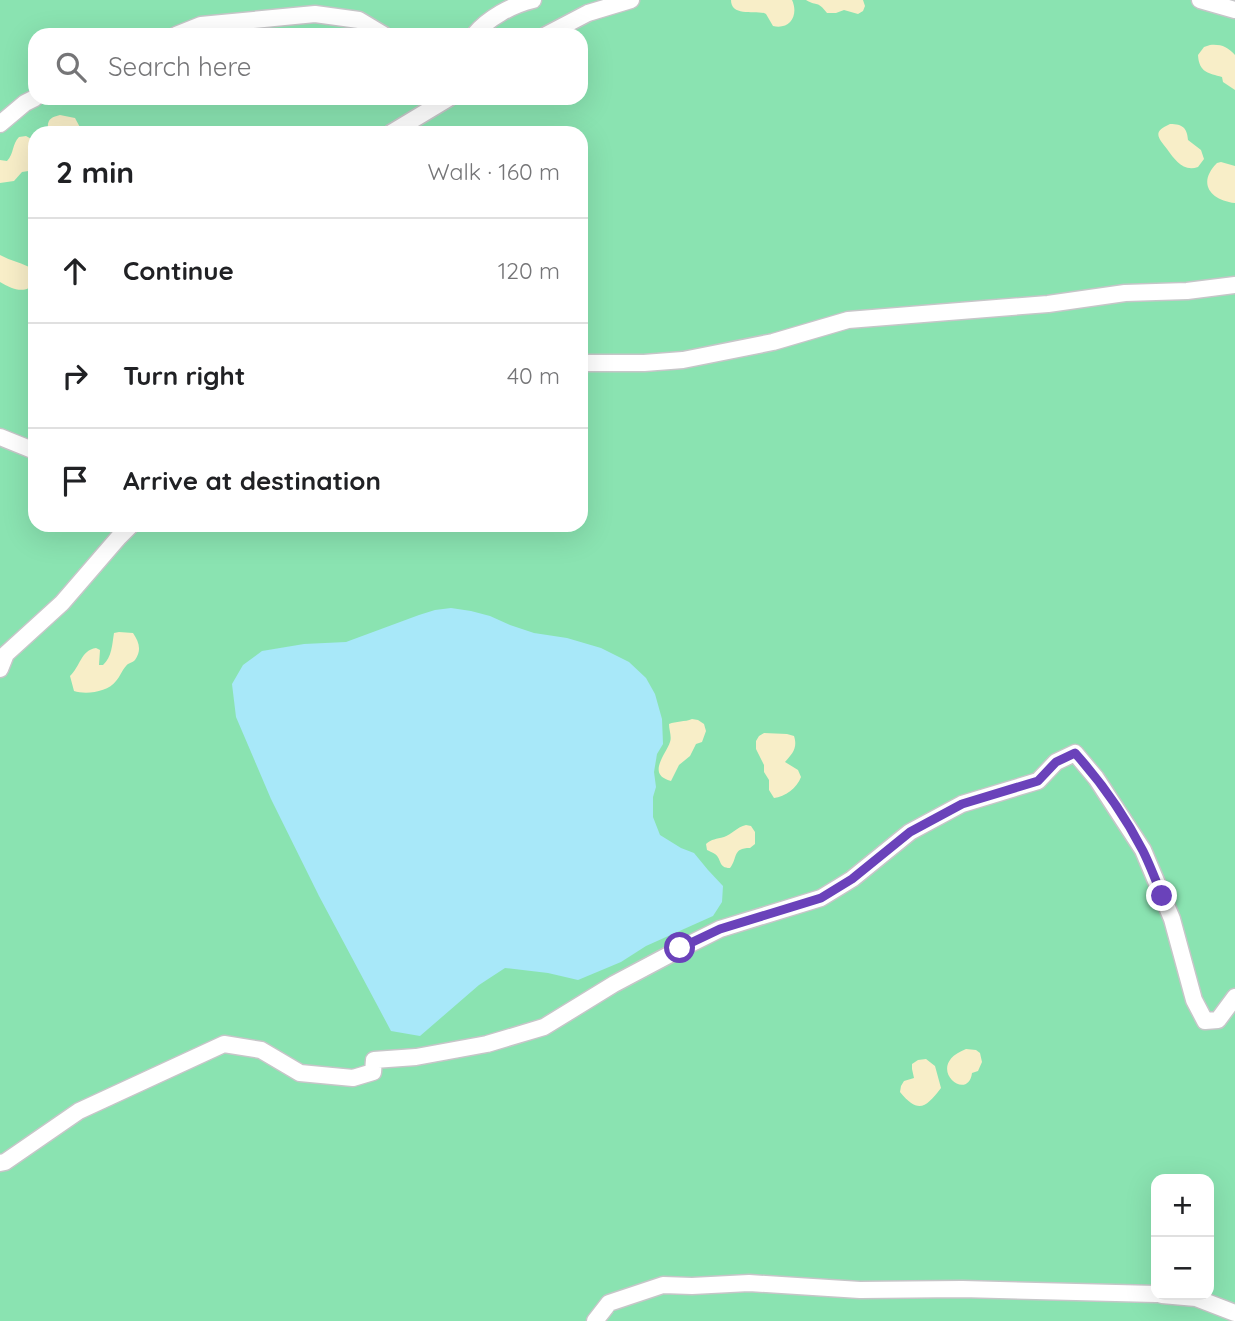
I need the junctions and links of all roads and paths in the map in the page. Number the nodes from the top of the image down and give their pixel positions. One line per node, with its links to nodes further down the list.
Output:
1 (533, 0): 7 (lane)
2 (631, 0): 8 (lane)
3 (1200, 0): 4 (lane)
4 (1235, 10)
5 (194, 28): 6 (lane)
6 (373, 28)
7 (480, 28)
8 (560, 28)
9 (28, 101): 11 (lane)
10 (437, 105): 12 (lane)
11 (0, 124)
12 (403, 126)
13 (1235, 285): 14 (lane)
14 (588, 363)
15 (0, 437): 16 (lane)
16 (28, 448)
17 (125, 532): 18 (lane)
18 (0, 669)
19 (1235, 997): 20 (lane)
20 (0, 1163)
21 (1151, 1294): 24 (lane)
22 (1201, 1300): 23 (lane)
23 (1235, 1313)
24 (595, 1321)

